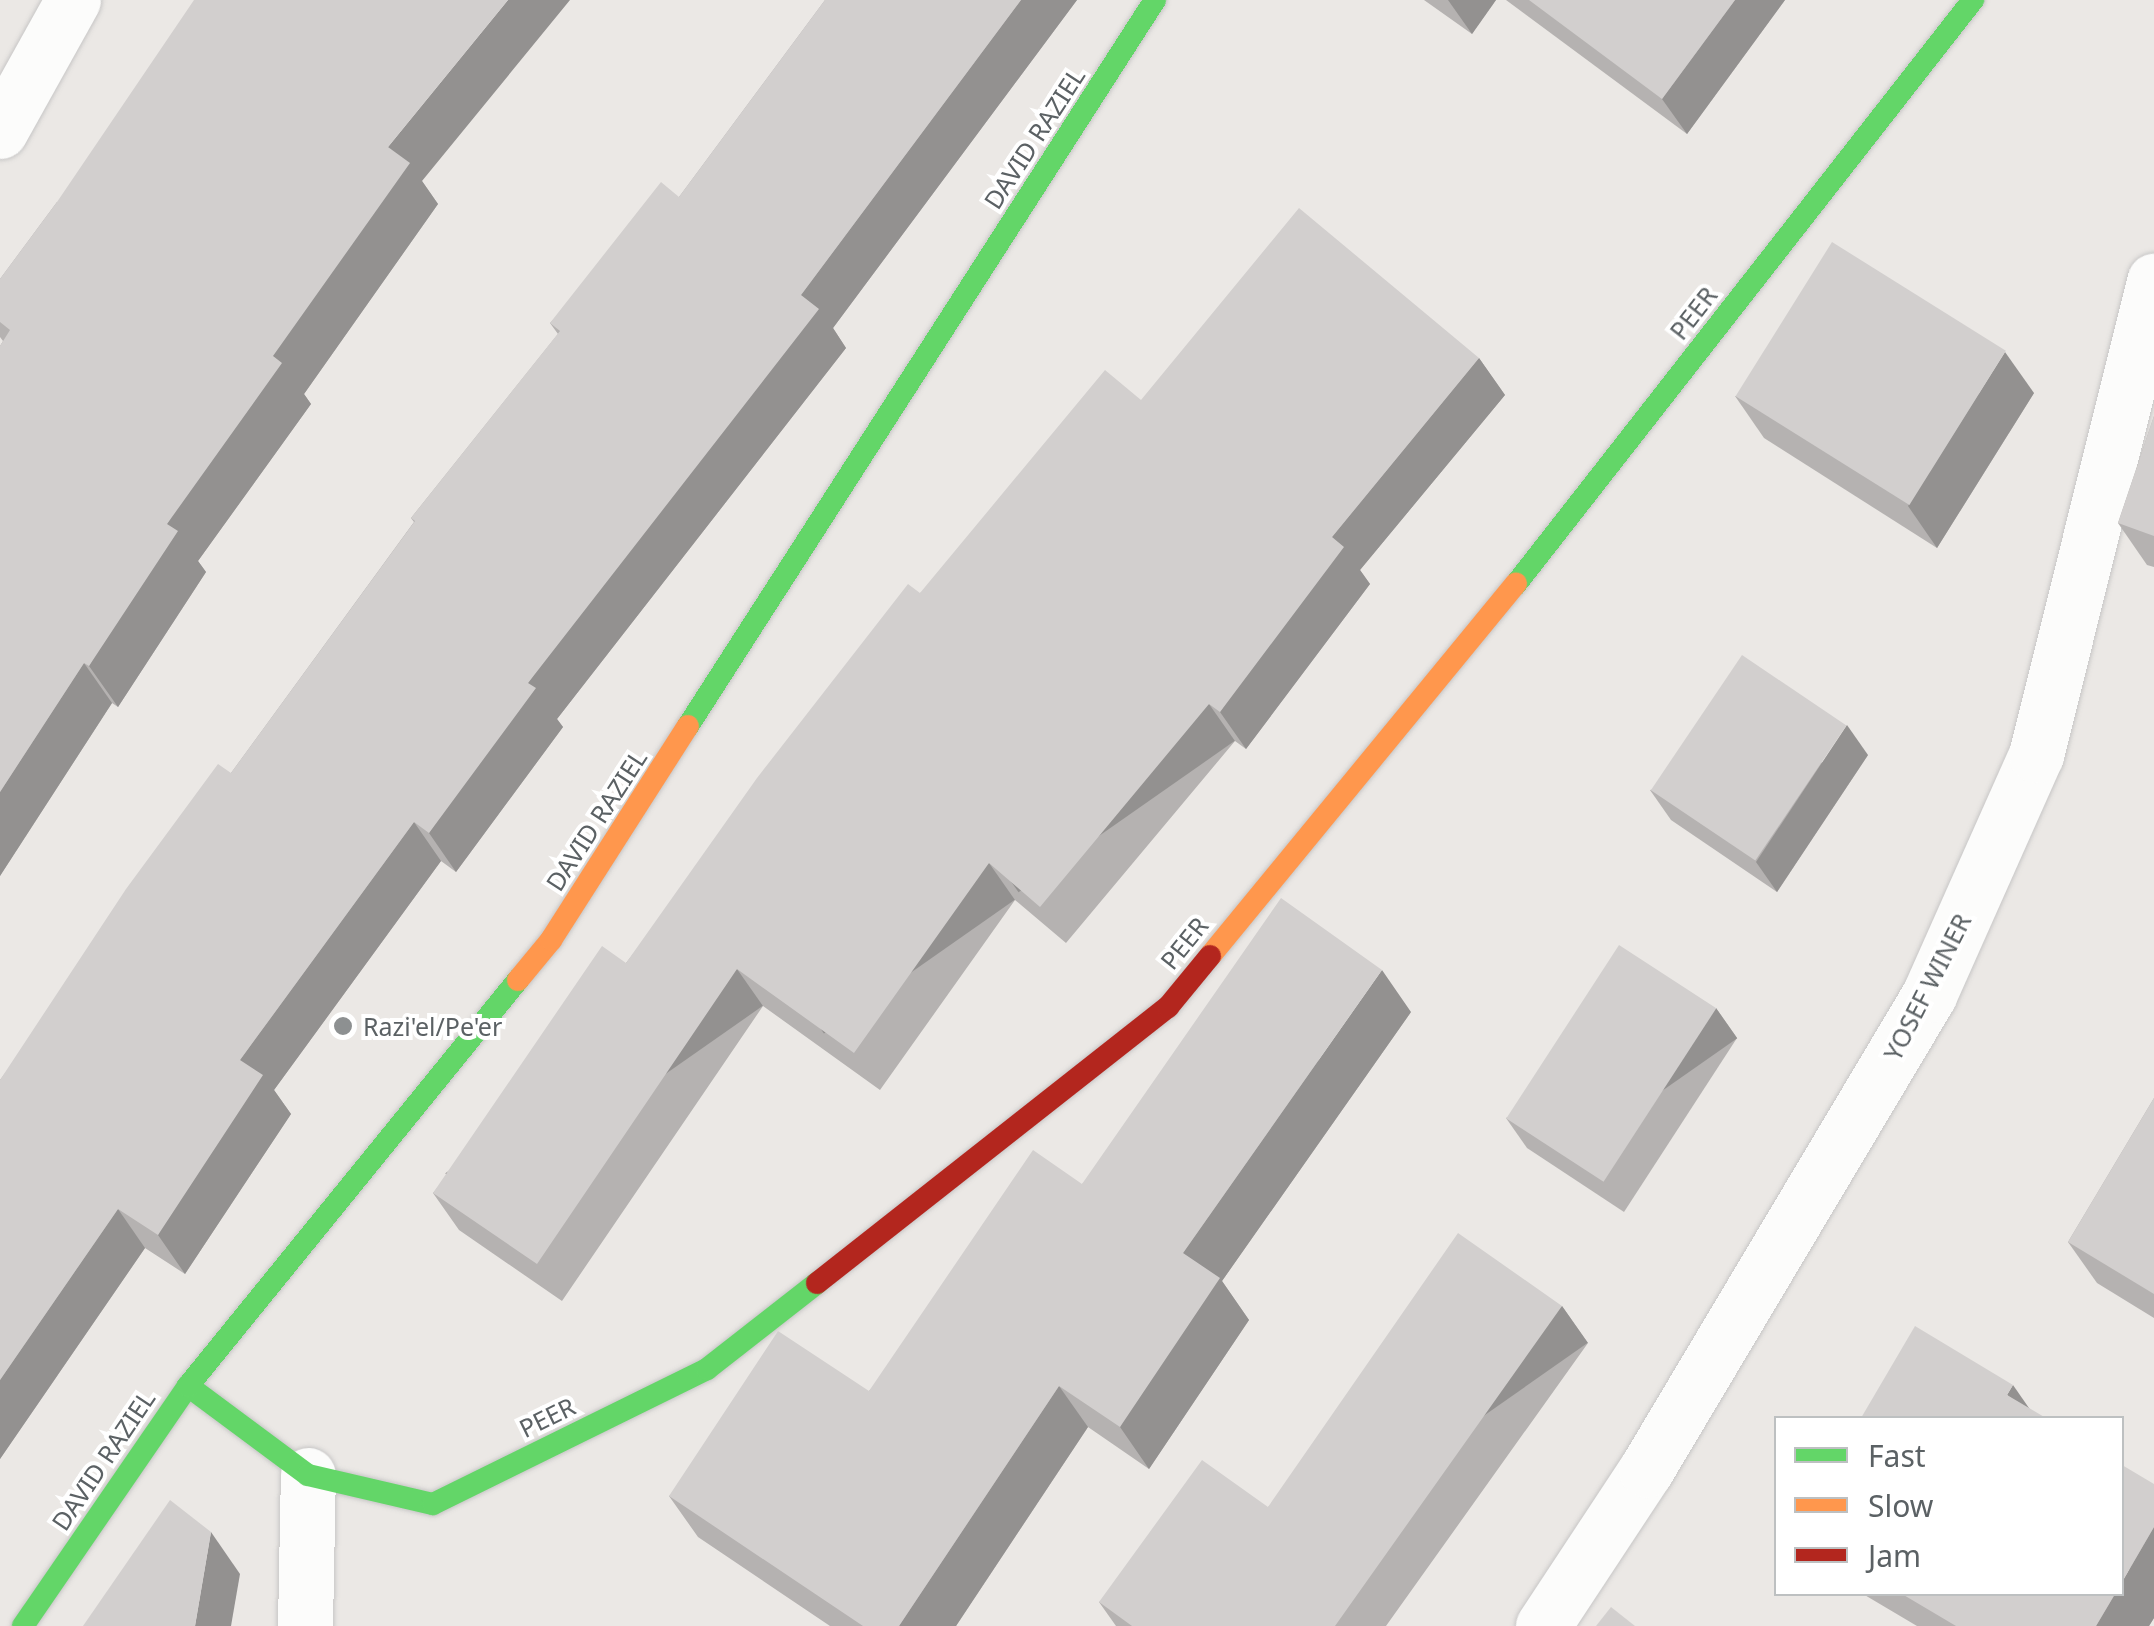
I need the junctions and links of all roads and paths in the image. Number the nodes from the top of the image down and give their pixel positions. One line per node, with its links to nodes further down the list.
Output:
1 (73, 0): 4 (street)
2 (1156, 0): 6 (street, DAVID RAZIEL)
3 (1972, 0): 7 (street, PEER)
4 (0, 131)
5 (2154, 280): 10 (street, YOSEF WINER)
6 (188, 1386): 7 (street, PEER); 8 (street, DAVID RAZIEL)
7 (308, 1475): 9 (street)
8 (23, 1626)
9 (305, 1626)
10 (1543, 1626)

